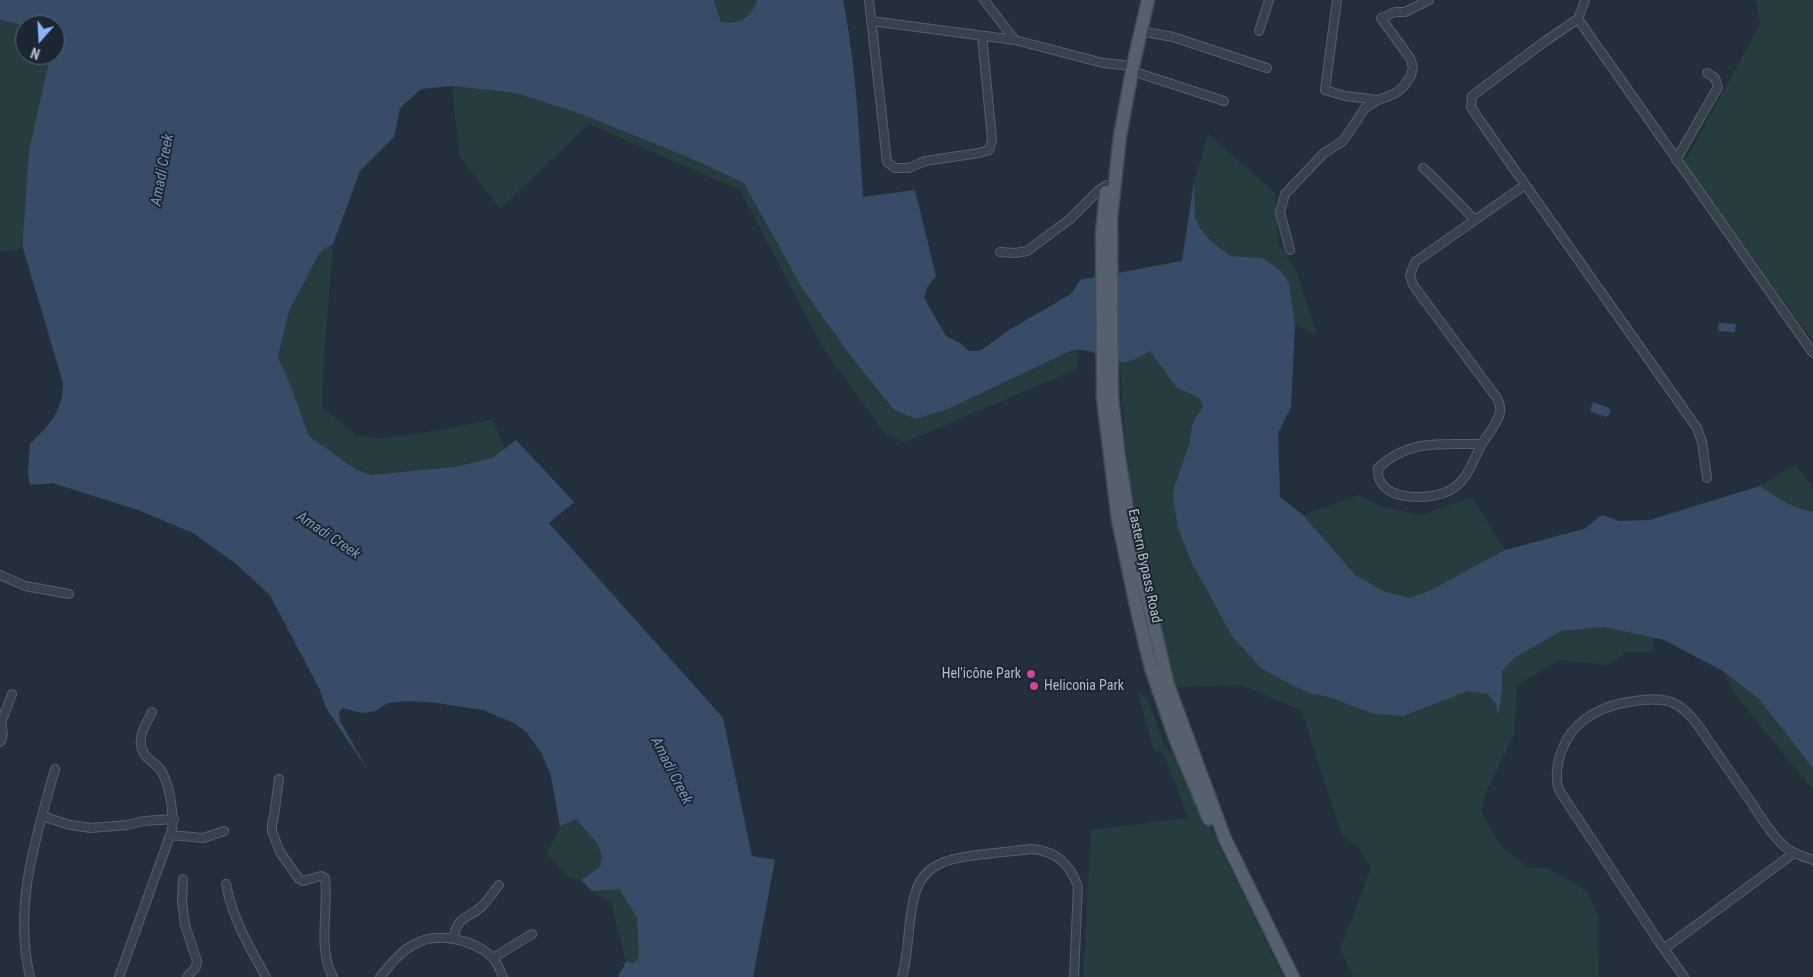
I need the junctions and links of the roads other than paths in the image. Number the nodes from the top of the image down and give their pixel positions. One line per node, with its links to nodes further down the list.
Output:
1 (869, 0): 9 (street)
2 (984, 0): 13 (street)
3 (1148, 0): 10 (main road, Eastern Bypass Road)
4 (1269, 0): 11 (street)
5 (1336, 0): 17 (street)
6 (1429, 0): 17 (street)
7 (1585, 0): 8 (street)
8 (1578, 19): 20 (street); 23 (street)
9 (871, 21): 12 (street); 12 (street)
10 (1140, 31): 14 (street); 15 (main road, Eastern Bypass Road)
11 (1259, 31)
12 (982, 36): 13 (street)
13 (1015, 40): 15 (street)
14 (1267, 68)
15 (1132, 69): 18 (street); 19 (main road, Eastern Bypass Road)
16 (1707, 74): 20 (street)
17 (1378, 100): 26 (street)
18 (1224, 101)
19 (1120, 136): 22 (main road, Eastern Bypass Road); 25 (main road, Eastern Bypass Road)
20 (1676, 160): 28 (street)
21 (1423, 168): 24 (street)
22 (1107, 185): 25 (main road, Eastern Bypass Road); 27 (street)
23 (1525, 185): 24 (street); 31 (street)
24 (1475, 220): 30 (street)
25 (1106, 234): 29 (main road, Eastern Bypass Road)
26 (1290, 250)
27 (1000, 252)
28 (1813, 353)
29 (1108, 398): 61 (main road, Eastern Bypass Road); 62 (main road, Eastern Bypass Road)
30 (1482, 444): 30 (street)
31 (1707, 478)
32 (0, 575): 33 (street)
33 (69, 594)
34 (12, 694): 36 (street)
35 (152, 712): 40 (street)
36 (0, 742)
37 (55, 769): 39 (street)
38 (279, 779): 56 (street)
39 (42, 816): 40 (street); 52 (street)
40 (174, 818): 42 (street)
41 (224, 831): 42 (street)
42 (170, 835): 53 (street)
43 (1794, 853): 44 (street); 50 (street); 50 (street)
44 (1813, 860)
45 (183, 880): 54 (street)
46 (226, 884): 55 (street)
47 (499, 885): 49 (street)
48 (532, 934): 51 (street)
49 (454, 939): 51 (street); 57 (street)
50 (1664, 949): 63 (street)
51 (493, 958): 58 (street)
52 (30, 977)
53 (118, 977)
54 (187, 977)
55 (266, 977)
56 (333, 977)
57 (380, 977)
58 (503, 977)
59 (902, 977): 60 (street)
60 (1074, 977)
61 (1284, 977)
62 (1293, 977)
63 (1684, 977)

